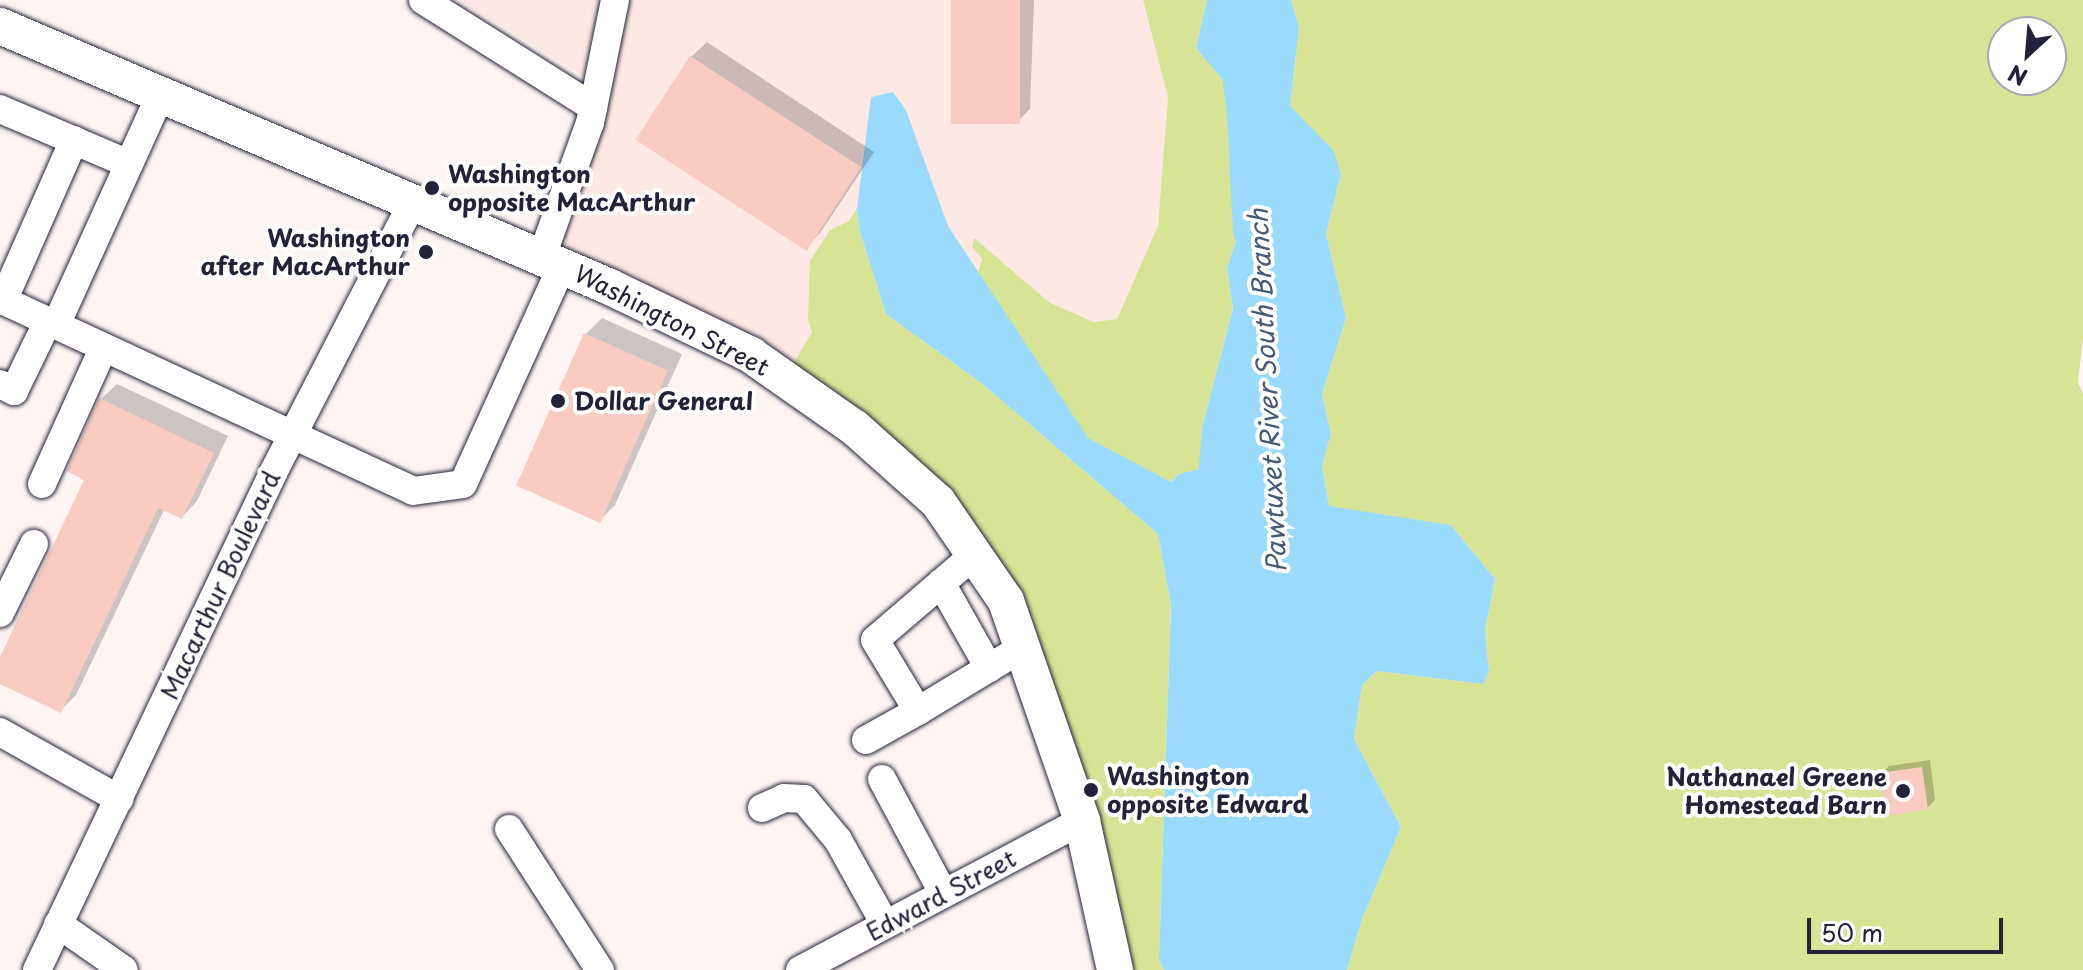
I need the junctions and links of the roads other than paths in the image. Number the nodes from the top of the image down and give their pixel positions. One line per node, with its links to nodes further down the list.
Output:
1 (423, 0): 5 (street)
2 (615, 0): 5 (street)
3 (0, 26): 4 (main road, Washington Street)
4 (161, 94): 8 (street); 9 (main road, Washington Street)
5 (593, 107): 10 (street)
6 (0, 109): 7 (street)
7 (74, 140): 8 (street); 11 (street)
8 (129, 164): 12 (street)
9 (412, 204): 10 (main road, Washington Street); 15 (street, Macarthur Boulevard)
10 (552, 261): 15 (street); 18 (main road, Washington Street)
11 (2, 300): 12 (street)
12 (52, 323): 13 (street); 14 (street)
13 (104, 347): 15 (street); 16 (street)
14 (0, 384)
15 (293, 434): 27 (street, Macarthur Boulevard)
16 (42, 484)
17 (34, 544): 20 (street)
18 (974, 555): 19 (street); 21 (main road, Washington Street)
19 (941, 583): 22 (street); 23 (street)
20 (0, 613)
21 (1022, 648): 22 (street); 29 (main road, Washington Street)
22 (989, 668): 23 (street)
23 (918, 711): 25 (street)
24 (0, 732): 27 (street)
25 (866, 740)
26 (882, 779): 31 (street)
27 (119, 799): 32 (street, Macarthur Boulevard)
28 (762, 808): 33 (street)
29 (1082, 821): 31 (street, Edward Street); 38 (main road, Washington Street)
30 (509, 829): 36 (street)
31 (943, 893): 33 (street, Edward Street)
32 (58, 924): 34 (street, Macarthur Boulevard); 35 (street)
33 (885, 924): 37 (street, Edward Street)
34 (37, 970)
35 (124, 970)
36 (600, 970)
37 (800, 970)
38 (1115, 970)

